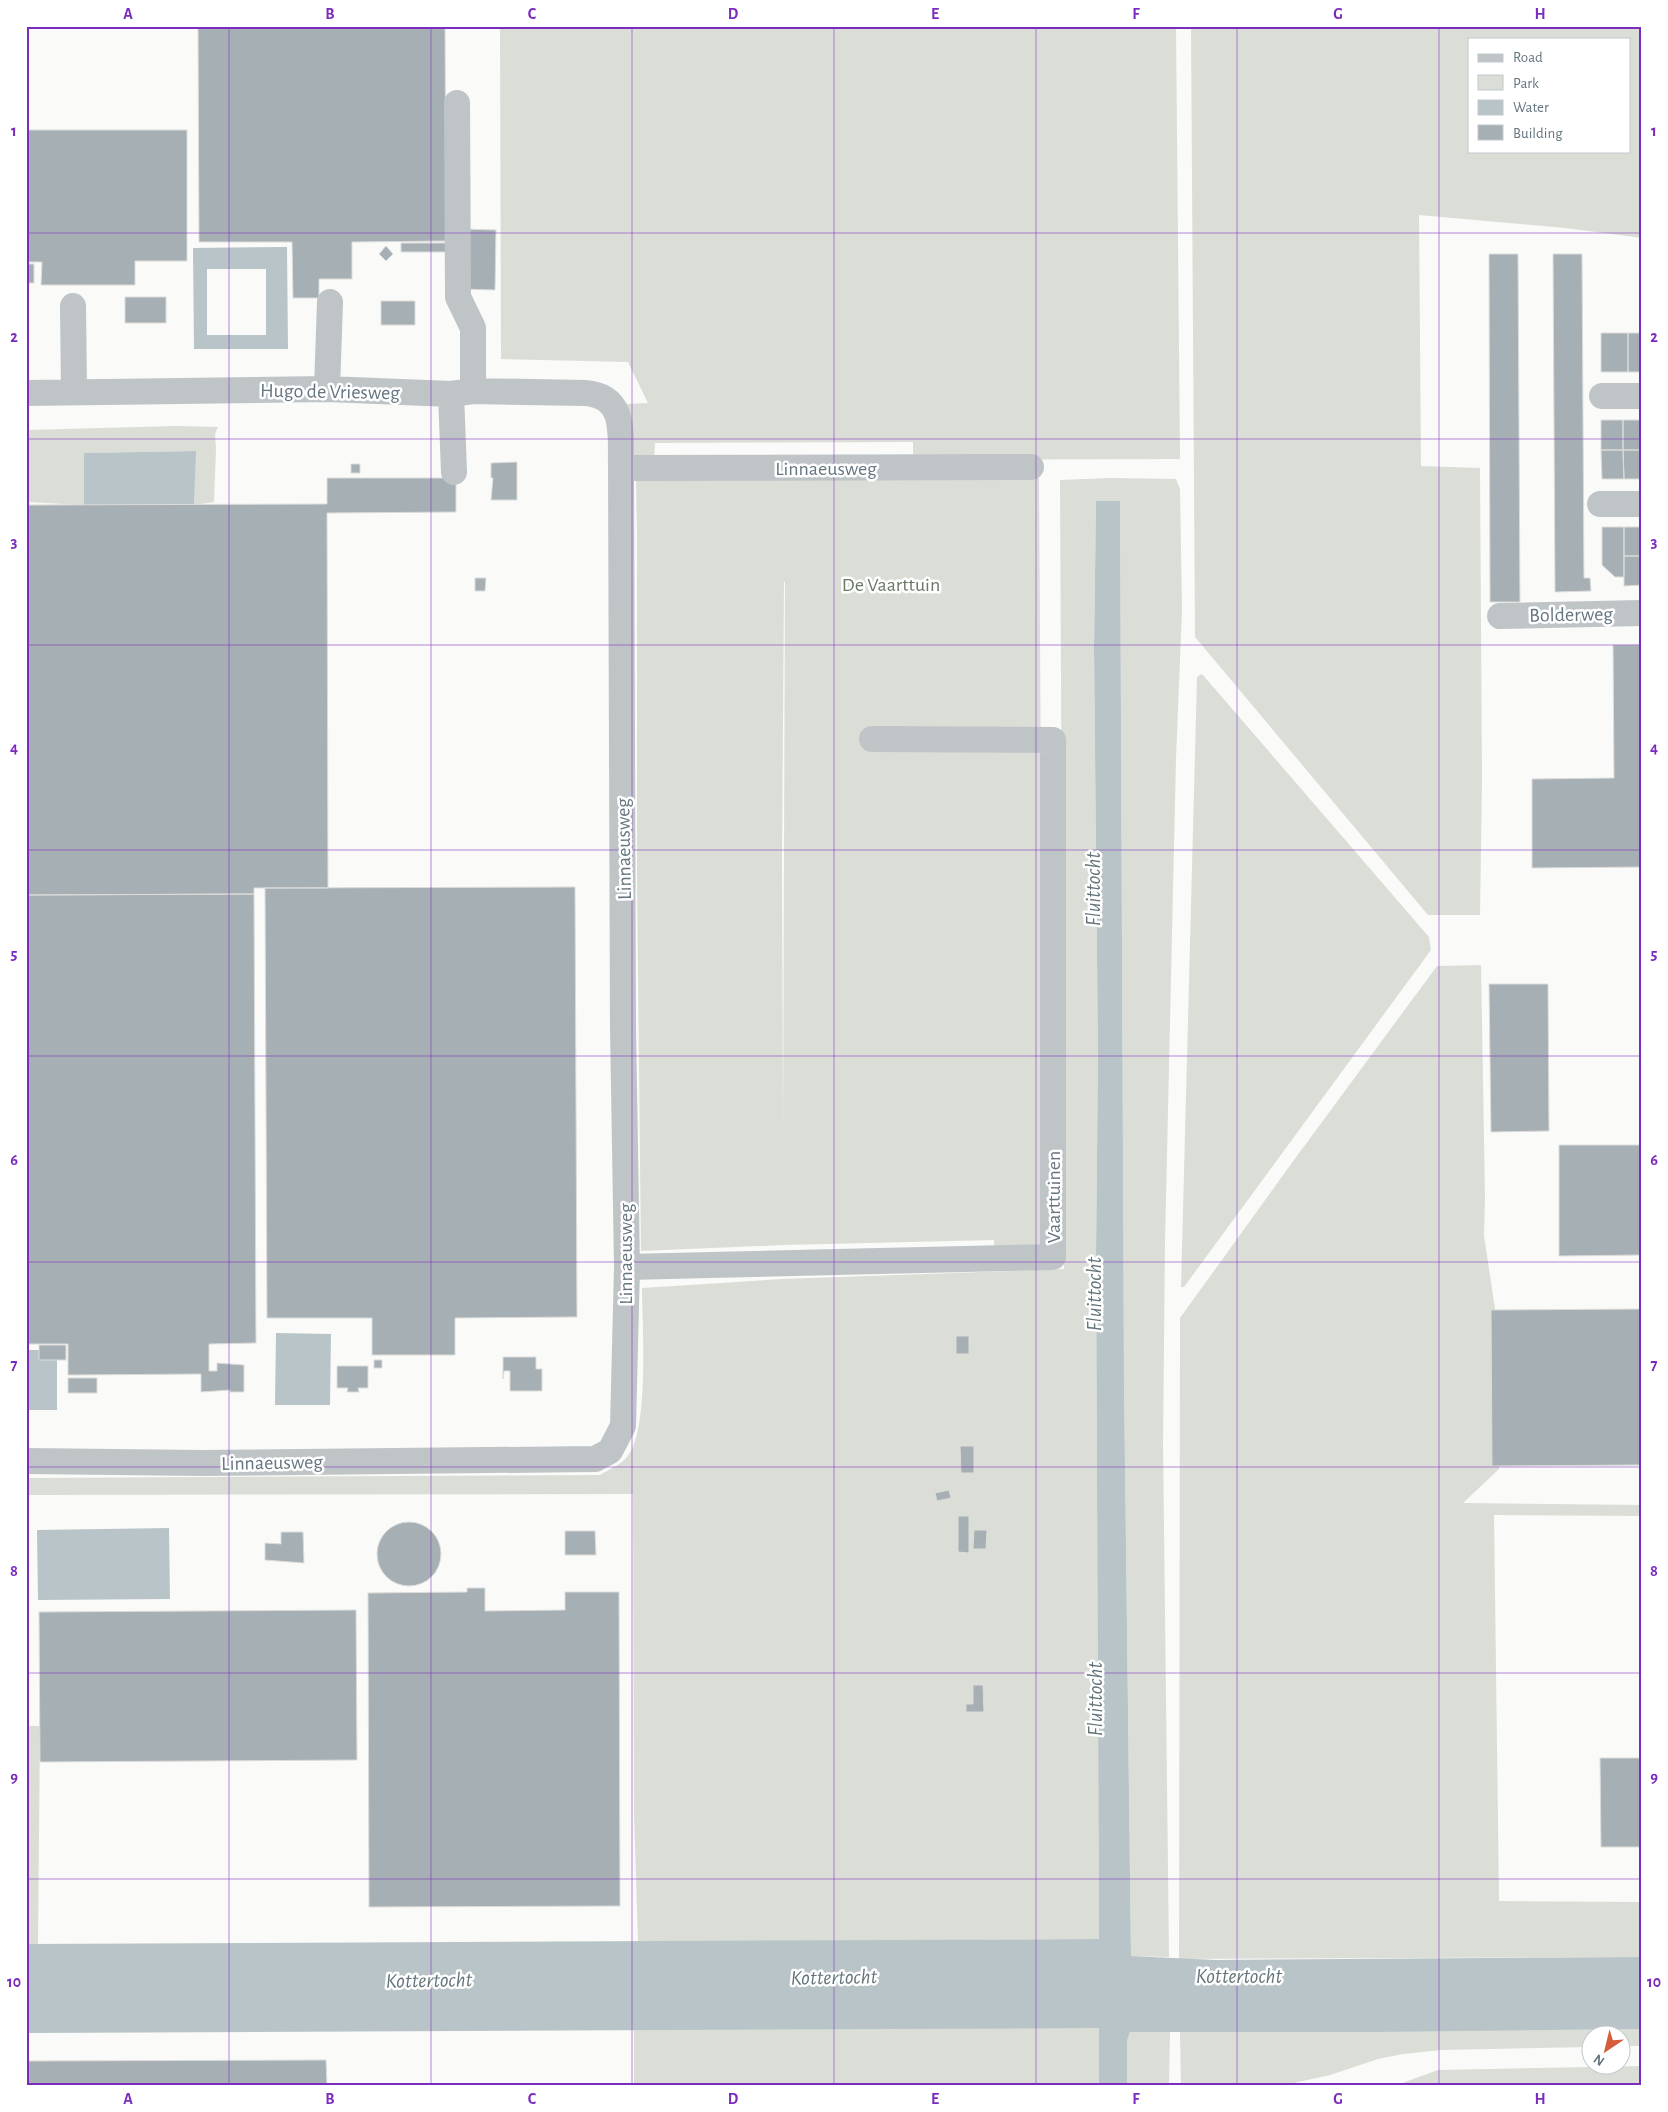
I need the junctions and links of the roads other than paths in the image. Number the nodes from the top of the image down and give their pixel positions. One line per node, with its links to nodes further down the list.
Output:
1 (457, 103): 7 (street)
2 (330, 302): 4 (street)
3 (73, 306): 5 (street)
4 (327, 389): 5 (street, Hugo de Vriesweg); 7 (street, Hugo de Vriesweg)
5 (74, 392): 6 (street, Hugo de Vriesweg)
6 (26, 393)
7 (462, 393): 10 (street, Hugo de Vriesweg); 13 (street)
8 (1602, 396): 9 (street)
9 (1642, 396)
10 (620, 422): 12 (street, Linnaeusweg)
11 (1031, 467): 12 (street, Linnaeusweg)
12 (621, 468): 19 (street, Linnaeusweg)
13 (454, 472)
14 (1600, 504): 15 (street)
15 (1642, 504)
16 (1642, 613): 17 (street, Bolderweg)
17 (1500, 616)
18 (872, 739): 19 (street, Vaarttuinen)
19 (627, 1268): 20 (street, Linnaeusweg)
20 (26, 1461)

